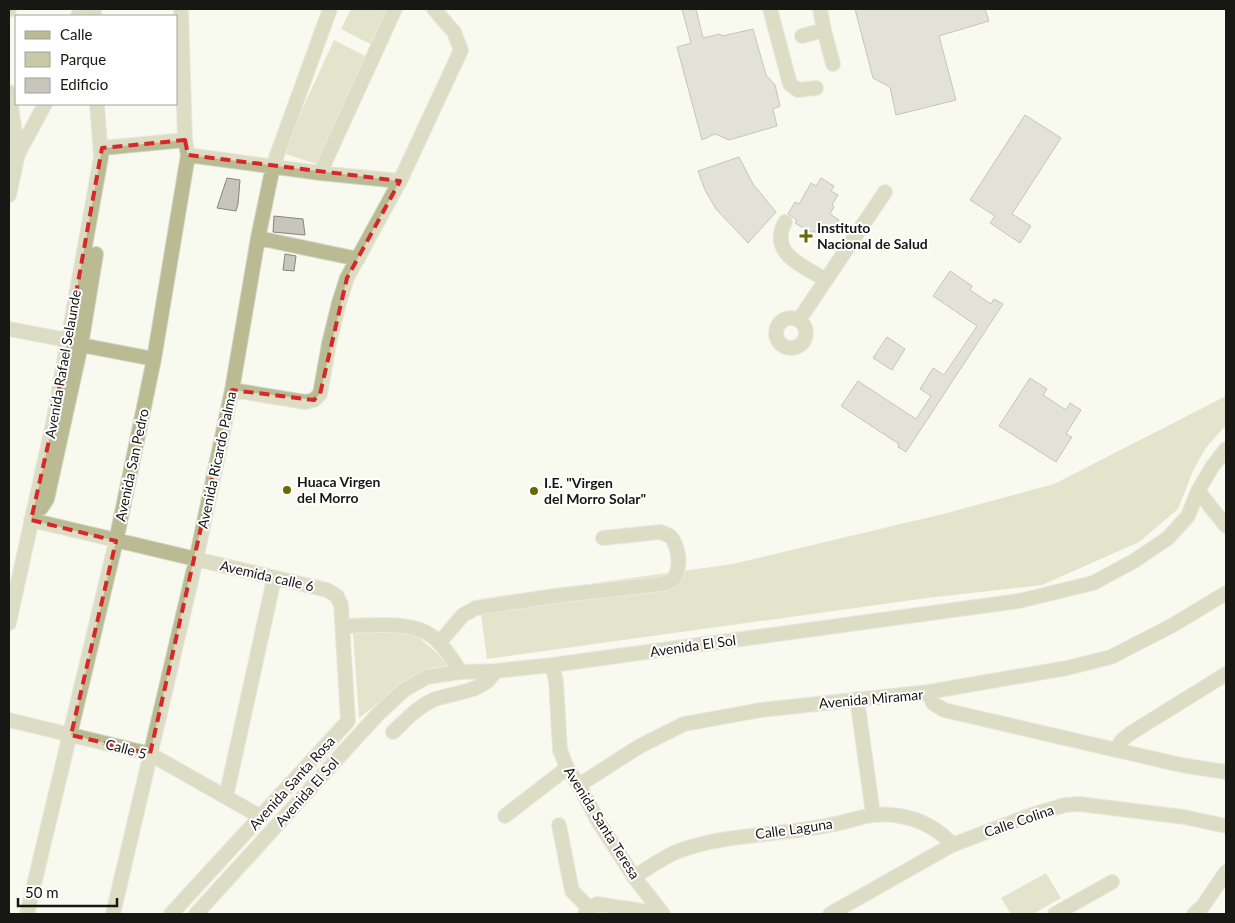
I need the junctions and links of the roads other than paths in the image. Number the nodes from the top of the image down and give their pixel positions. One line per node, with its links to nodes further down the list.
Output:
1 (181, 9): 14 (street, Avenida San Pedro)
2 (330, 9): 18 (street, Avenida Ricardo Palma)
3 (395, 9): 19 (street)
4 (434, 9): 20 (street)
5 (770, 9): 10 (street)
6 (820, 9): 7 (street)
7 (824, 30): 8 (street); 9 (street)
8 (802, 36)
9 (833, 64)
10 (816, 88)
11 (9, 92): 16 (street)
12 (44, 105): 16 (street)
13 (98, 105): 15 (street, Avenida Rafael Selaunde)
14 (185, 140): 15 (street); 17 (street, Avenida San Pedro)
15 (102, 148): 30 (street, Avenida Rafael Selaunde)
16 (18, 154): 22 (street)
17 (188, 155): 18 (street); 32 (street, Avenida San Pedro)
18 (274, 166): 19 (street); 24 (street, Avenida Ricardo Palma)
19 (320, 173): 20 (street)
20 (400, 181): 26 (street)
21 (885, 192): 27 (street)
22 (9, 195)
23 (785, 222): 27 (street)
24 (258, 238): 26 (street); 33 (street, Avenida Ricardo Palma)
25 (96, 254): 31 (street)
26 (358, 259): 33 (street)
27 (826, 280): 28 (street)
28 (799, 320)
29 (9, 329): 30 (street)
30 (67, 340): 36 (street, Avenida Rafael Selaunde)
31 (81, 345): 32 (street); 36 (street)
32 (154, 359): 39 (street, Avenida San Pedro)
33 (232, 390): 40 (street, Avenida Ricardo Palma)
34 (1226, 449): 35 (street, Avenida El Sol)
35 (1198, 491): 37 (street); 47 (street, Avenida El Sol)
36 (32, 516): 39 (street, Avemida calle 6); 44 (street, Avenida Rafael Selaunde)
37 (1226, 526)
38 (603, 538): 46 (street)
39 (116, 541): 40 (street, Avemida calle 6); 55 (street, Avenida San Pedro)
40 (196, 560): 41 (street, Avemida calle 6); 57 (street, Avenida Ricardo Palma)
41 (274, 579): 43 (street, Avemida calle 6); 61 (street)
42 (1226, 592): 51 (street)
43 (337, 596): 45 (street, Avenida Santa Rosa)
44 (9, 623)
45 (343, 626): 46 (street); 64 (street, Avenida Santa Rosa)
46 (439, 643): 49 (street)
47 (552, 665): 48 (street, Avenida El Sol); 58 (street, Avenida Santa Teresa)
48 (495, 671): 49 (street, Avenida El Sol); 54 (street)
49 (461, 672): 75 (street, Avenida El Sol)
50 (1226, 674): 56 (street)
51 (928, 692): 52 (street, Avenida Miramar); 56 (street, Avenida Miramar)
52 (857, 699): 60 (street, Avenida Miramar); 62 (street)
53 (9, 720): 55 (street, Calle 5)
54 (393, 732)
55 (71, 735): 57 (street, Calle 5); 72 (street, Avenida San Pedro)
56 (1116, 749): 59 (street, Avenida Miramar)
57 (150, 754): 61 (street, Calle 5); 73 (street, Avenida Ricardo Palma)
58 (567, 768): 60 (street, Avenida Santa Teresa); 63 (street)
59 (1226, 772)
60 (579, 786): 69 (street, Avenida Santa Teresa)
61 (226, 796): 64 (street, Calle 5)
62 (873, 814): 67 (street, Calle Laguna); 69 (street, Calle Laguna)
63 (505, 816)
64 (260, 817): 74 (street, Avenida Santa Rosa)
65 (559, 825): 71 (street)
66 (1226, 826): 67 (street, Calle Colina)
67 (952, 845): 77 (street, Calle Colina)
68 (1226, 872): 79 (street)
69 (634, 877): 76 (street, Avenida Santa Teresa)
70 (1112, 882): 78 (street)
71 (588, 912): 76 (street)
72 (27, 914)
73 (113, 914)
74 (171, 914)
75 (196, 914)
76 (662, 914)
77 (830, 914)
78 (1055, 914)
79 (1194, 914)

